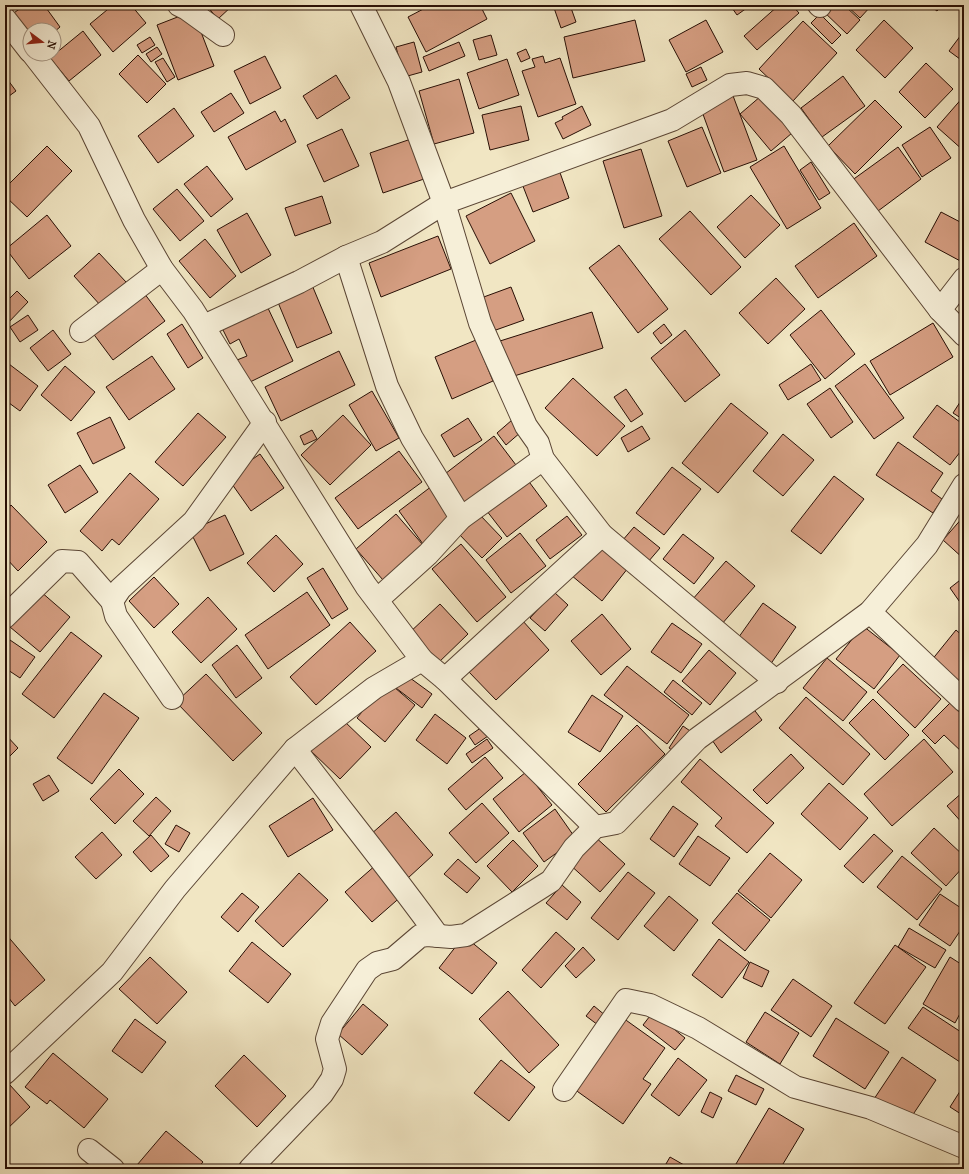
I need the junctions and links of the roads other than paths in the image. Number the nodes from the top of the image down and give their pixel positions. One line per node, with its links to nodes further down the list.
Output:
1 (179, 5): 4 (street)
2 (361, 5): 7 (street)
3 (5, 19): 5 (street)
4 (223, 35)
5 (22, 41)
6 (38, 62): 9 (street)
7 (444, 203): 8 (street); 11 (street); 16 (street)
8 (346, 257): 12 (street); 18 (street)
9 (162, 269): 12 (street); 13 (street)
10 (964, 279): 11 (street)
11 (940, 310): 14 (street)
12 (204, 326): 15 (street)
13 (81, 331)
14 (964, 335)
15 (264, 422): 20 (street); 21 (street)
16 (544, 459): 18 (street); 19 (street)
17 (964, 485): 22 (street)
18 (461, 518): 20 (street)
19 (602, 535): 25 (street); 26 (street)
20 (377, 600): 24 (street)
21 (112, 601): 23 (street); 27 (street)
22 (870, 612): 26 (street); 28 (street)
23 (5, 617)
24 (422, 660): 25 (street); 29 (street)
25 (445, 679): 30 (street)
26 (776, 682): 30 (street)
27 (172, 698)
28 (964, 701)
29 (295, 749): 31 (street); 32 (street)
30 (595, 827): 31 (street)
31 (438, 936): 37 (street)
32 (5, 1073)
33 (564, 1090): 34 (street)
34 (964, 1148)
35 (89, 1150): 36 (street)
36 (113, 1169)
37 (250, 1169)

